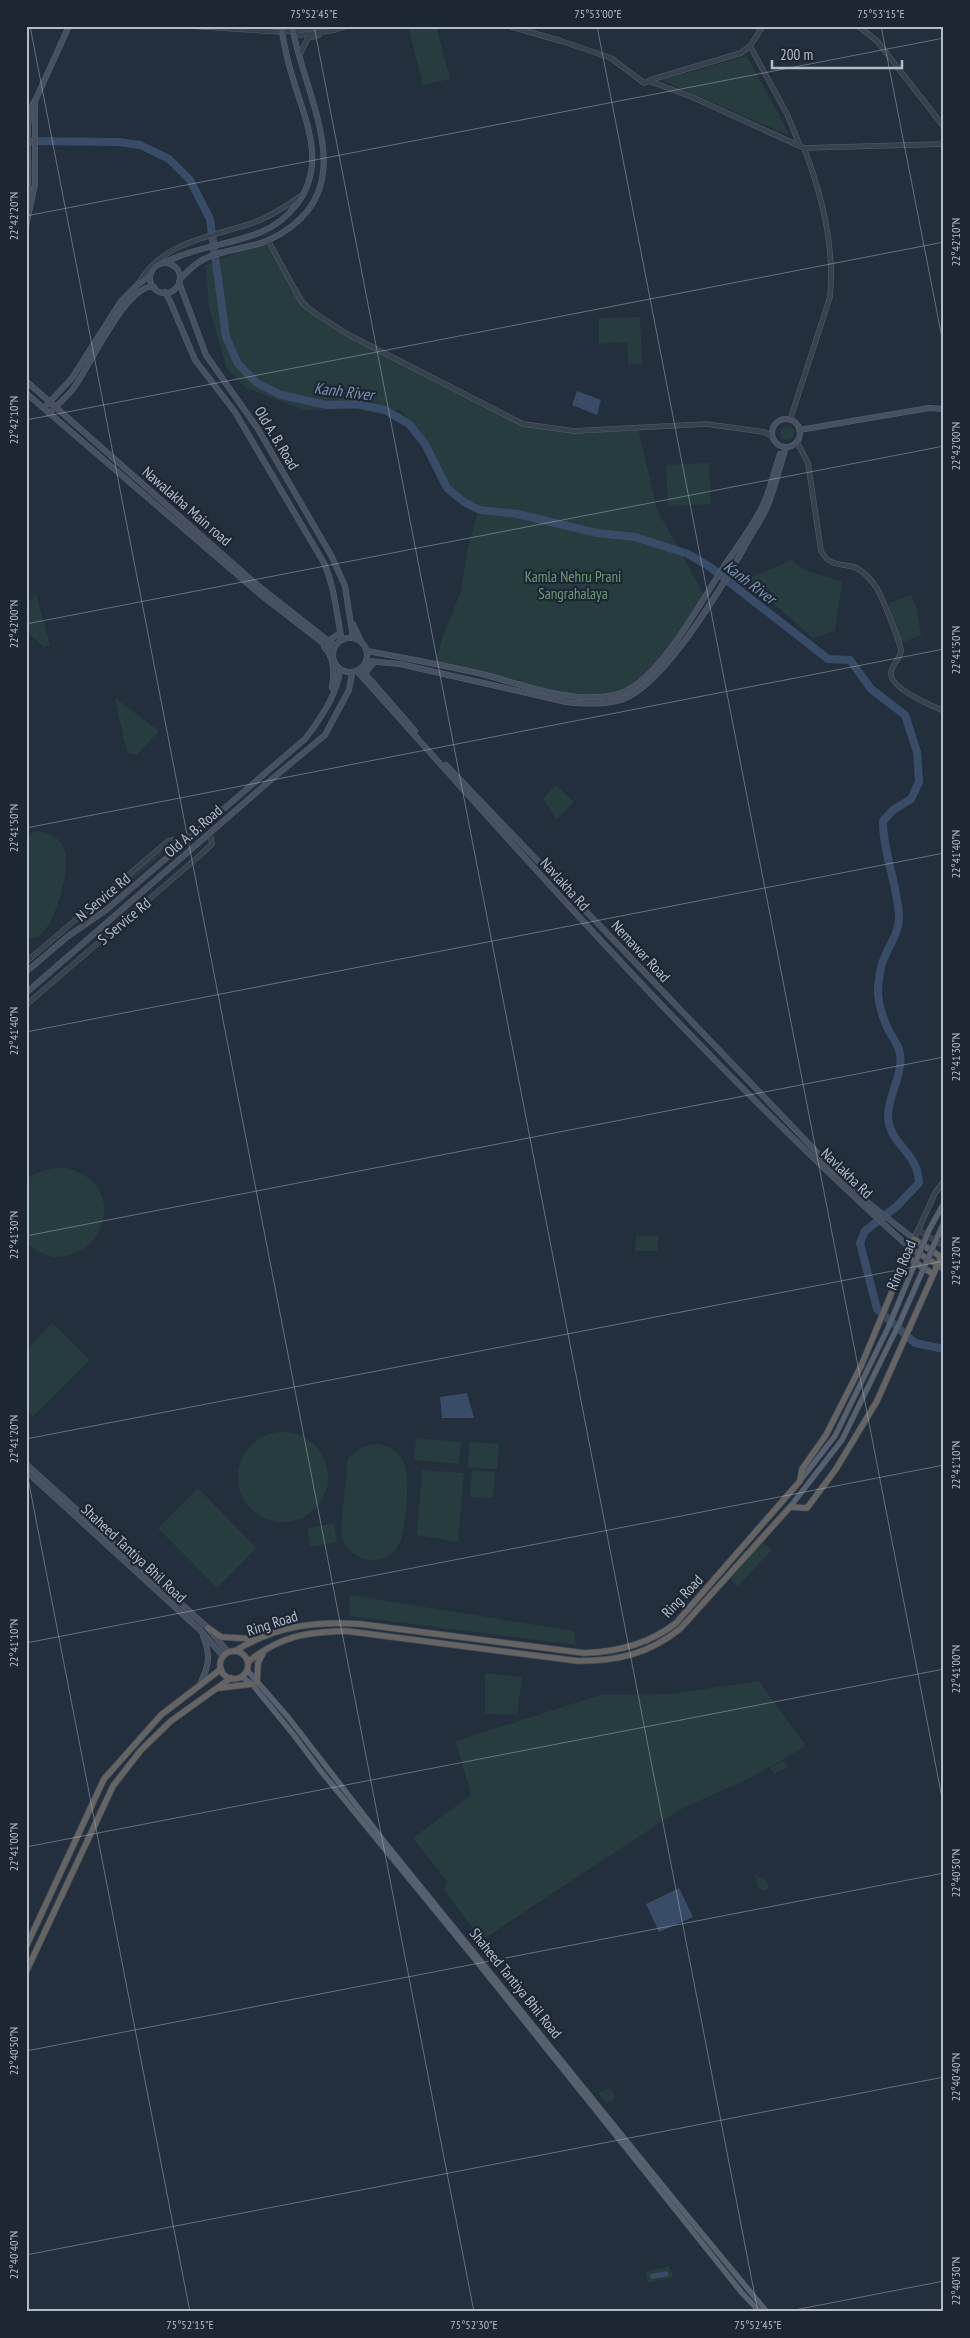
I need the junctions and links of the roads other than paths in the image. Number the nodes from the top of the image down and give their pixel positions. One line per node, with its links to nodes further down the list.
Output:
1 (69, 26): 19 (main road)
2 (190, 26): 10 (street)
3 (310, 26): 9 (street)
4 (331, 26): 9 (street)
5 (347, 26): 12 (street)
6 (509, 26): 15 (street)
7 (763, 26): 13 (street)
8 (858, 26): 16 (street)
9 (317, 28): 11 (street)
10 (282, 29): 11 (street); 20 (main road)
11 (294, 30): 12 (street); 14 (main road)
12 (326, 32): 14 (street)
13 (750, 46): 15 (street); 18 (street)
14 (300, 54): 23 (main road)
15 (649, 81): 18 (street)
16 (944, 127)
17 (944, 144): 18 (street)
18 (802, 147): 37 (street)
19 (32, 176): 21 (main road); 22 (main road)
20 (306, 192): 24 (main road); 27 (street)
21 (26, 202)
22 (26, 226)
23 (268, 240): 26 (main road); 39 (street)
24 (164, 263): 25 (main road); 26 (main road, Old A. B. Road)
25 (150, 276): 27 (main road); 28 (main road)
26 (180, 281): 29 (main road); 42 (main road, Old A. B. Road)
27 (138, 284): 32 (main road)
28 (154, 287): 29 (main road); 33 (main road)
29 (165, 292): 43 (main road, Old A. B. Road)
30 (26, 381): 32 (main road, Nawalakha Main road)
31 (26, 393): 34 (main road, Nawalakha Main road)
32 (50, 401): 33 (main road, Nawalakha Main road); 34 (main road)
33 (55, 407): 36 (main road); 47 (main road, Nawalakha Main road)
34 (44, 408): 36 (main road, Nawalakha Main road)
35 (944, 409): 38 (main road)
36 (50, 414): 44 (main road, Nawalakha Main road)
37 (790, 420): 38 (main road); 39 (main road)
38 (799, 430): 40 (main road)
39 (772, 436): 41 (main road)
40 (797, 442): 41 (main road); 56 (street)
41 (784, 447): 50 (main road); 52 (main road)
42 (350, 620): 45 (main road, Old A. B. Road); 48 (main road)
43 (340, 632): 46 (main road, Old A. B. Road); 47 (main road)
44 (316, 638): 49 (main road, Nawalakha Main road); 55 (main road)
45 (353, 638): 46 (main road); 48 (main road)
46 (342, 640): 49 (main road)
47 (328, 641): 49 (main road, Nawalakha Main road)
48 (362, 642): 50 (main road)
49 (334, 648): 53 (main road)
50 (367, 651): 51 (main road, Old A. B. Road)
51 (366, 661): 52 (main road); 54 (main road, Old A. B. Road)
52 (374, 662): 54 (main road)
53 (340, 670): 54 (main road); 55 (main road, Old A. B. Road)
54 (358, 673): 57 (main road, Old A. B. Road); 67 (main road, Nemawar Road); 69 (main road, Navlakha Rd)
55 (331, 696): 58 (main road, Old A. B. Road)
56 (944, 711)
57 (210, 833): 61 (main road, Old A. B. Road); 62 (street, S Service Rd)
58 (181, 845): 59 (street, N Service Rd); 60 (main road, Old A. B. Road)
59 (26, 962)
60 (26, 972)
61 (26, 993)
62 (26, 1005)
63 (944, 1181): 66 (street)
64 (944, 1203): 77 (main road, Ring Road, bridge)
65 (944, 1222): 78 (main road, Ring Road, bridge)
66 (918, 1230): 67 (street); 68 (street)
67 (914, 1239): 69 (highway); 70 (highway)
68 (944, 1246)
69 (910, 1248): 71 (highway); 72 (highway)
70 (943, 1256): 72 (highway)
71 (907, 1257): 74 (highway); 77 (highway)
72 (937, 1265): 73 (highway); 74 (highway)
73 (944, 1269)
74 (933, 1274): 78 (highway)
75 (26, 1464): 79 (main road)
76 (26, 1471): 80 (main road, Shaheed Tantiya Bhil Road)
77 (800, 1481): 84 (highway, Ring Road)
78 (790, 1507): 83 (highway, Ring Road)
79 (136, 1563): 80 (main road); 81 (main road)
80 (132, 1568): 82 (main road, Shaheed Tantiya Bhil Road)
81 (208, 1628): 84 (highway); 86 (main road)
82 (200, 1630): 86 (main road, Shaheed Tantiya Bhil Road); 93 (main road)
83 (318, 1632): 87 (highway, Ring Road); 92 (highway)
84 (258, 1639): 85 (highway, Ring Road)
85 (235, 1651): 86 (highway); 87 (highway)
86 (226, 1654): 88 (highway)
87 (248, 1662): 89 (highway)
88 (221, 1669): 91 (highway); 93 (highway)
89 (247, 1670): 90 (highway); 92 (main road, Shaheed Tantiya Bhil Road)
90 (242, 1677): 91 (highway); 92 (main road, Shaheed Tantiya Bhil Road)
91 (231, 1678): 94 (highway)
92 (254, 1683): 94 (highway); 97 (main road, Shaheed Tantiya Bhil Road)
93 (200, 1685): 95 (highway)
94 (215, 1690): 96 (highway)
95 (26, 1947)
96 (26, 1972)
97 (758, 2308): 98 (main road, Shaheed Tantiya Bhil Road)
98 (767, 2312)

